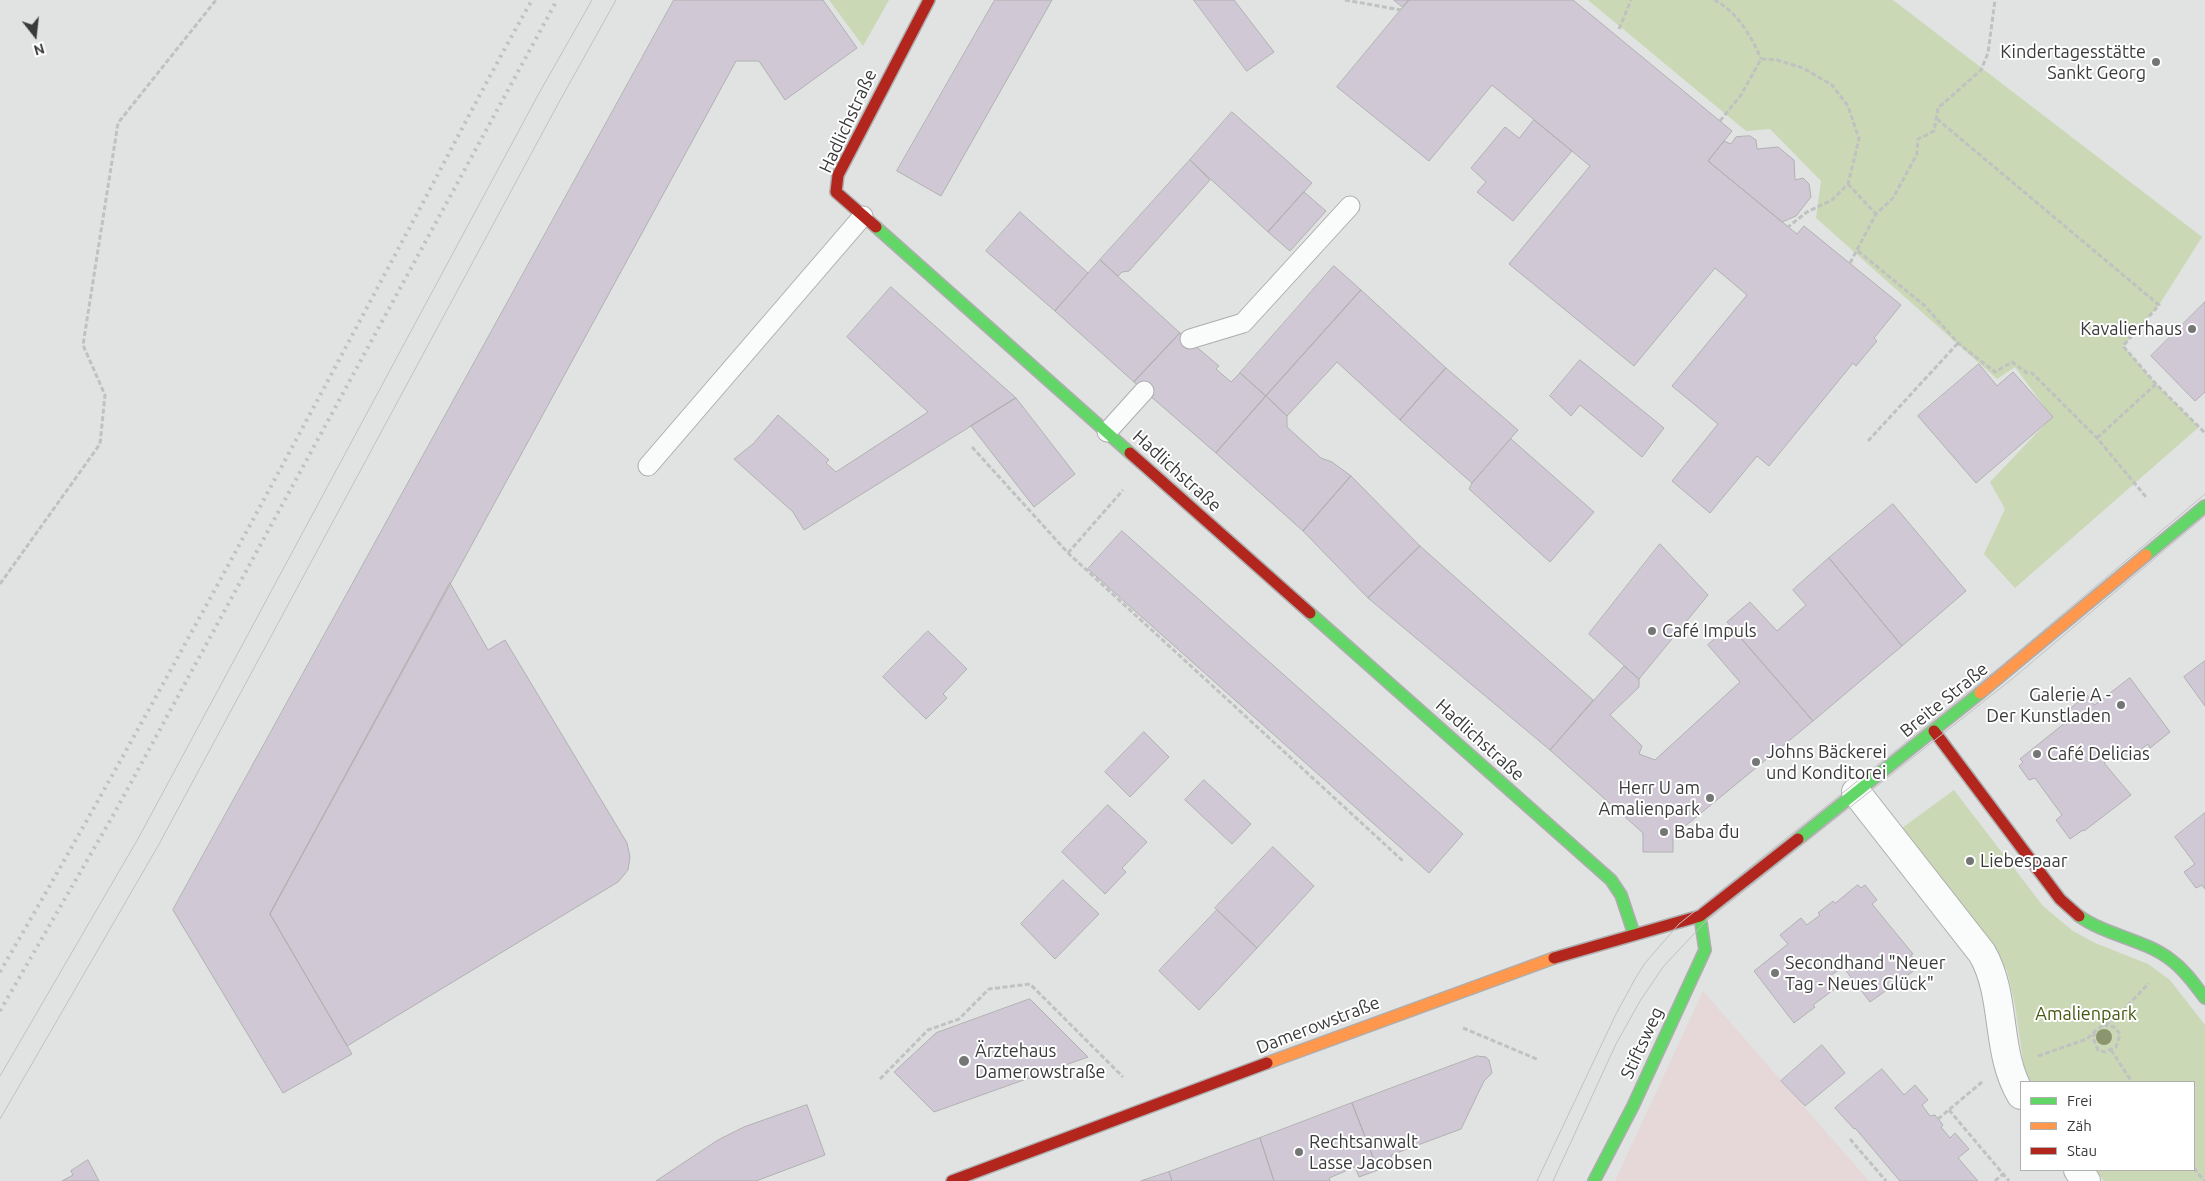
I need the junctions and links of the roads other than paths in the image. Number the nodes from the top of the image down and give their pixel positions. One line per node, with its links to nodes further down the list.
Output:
1 (929, 0): 3 (street, Hadlichstraße)
2 (1350, 206): 4 (lane)
3 (863, 216): 6 (street, Hadlichstraße); 7 (lane)
4 (1190, 339)
5 (1144, 391): 6 (lane)
6 (1107, 432): 12 (street, Hadlichstraße)
7 (648, 466)
8 (2205, 506): 9 (street, Breite Straße)
9 (1934, 731): 10 (street, Breite Straße); 13 (street)
10 (1856, 792): 11 (street, Breite Straße); 14 (street)
11 (1700, 916): 12 (street, Damerowstraße); 16 (street, Stiftsweg)
12 (1634, 934): 15 (street, Damerowstraße)
13 (2205, 998)
14 (2020, 1093)
15 (952, 1181)
16 (1594, 1181)

